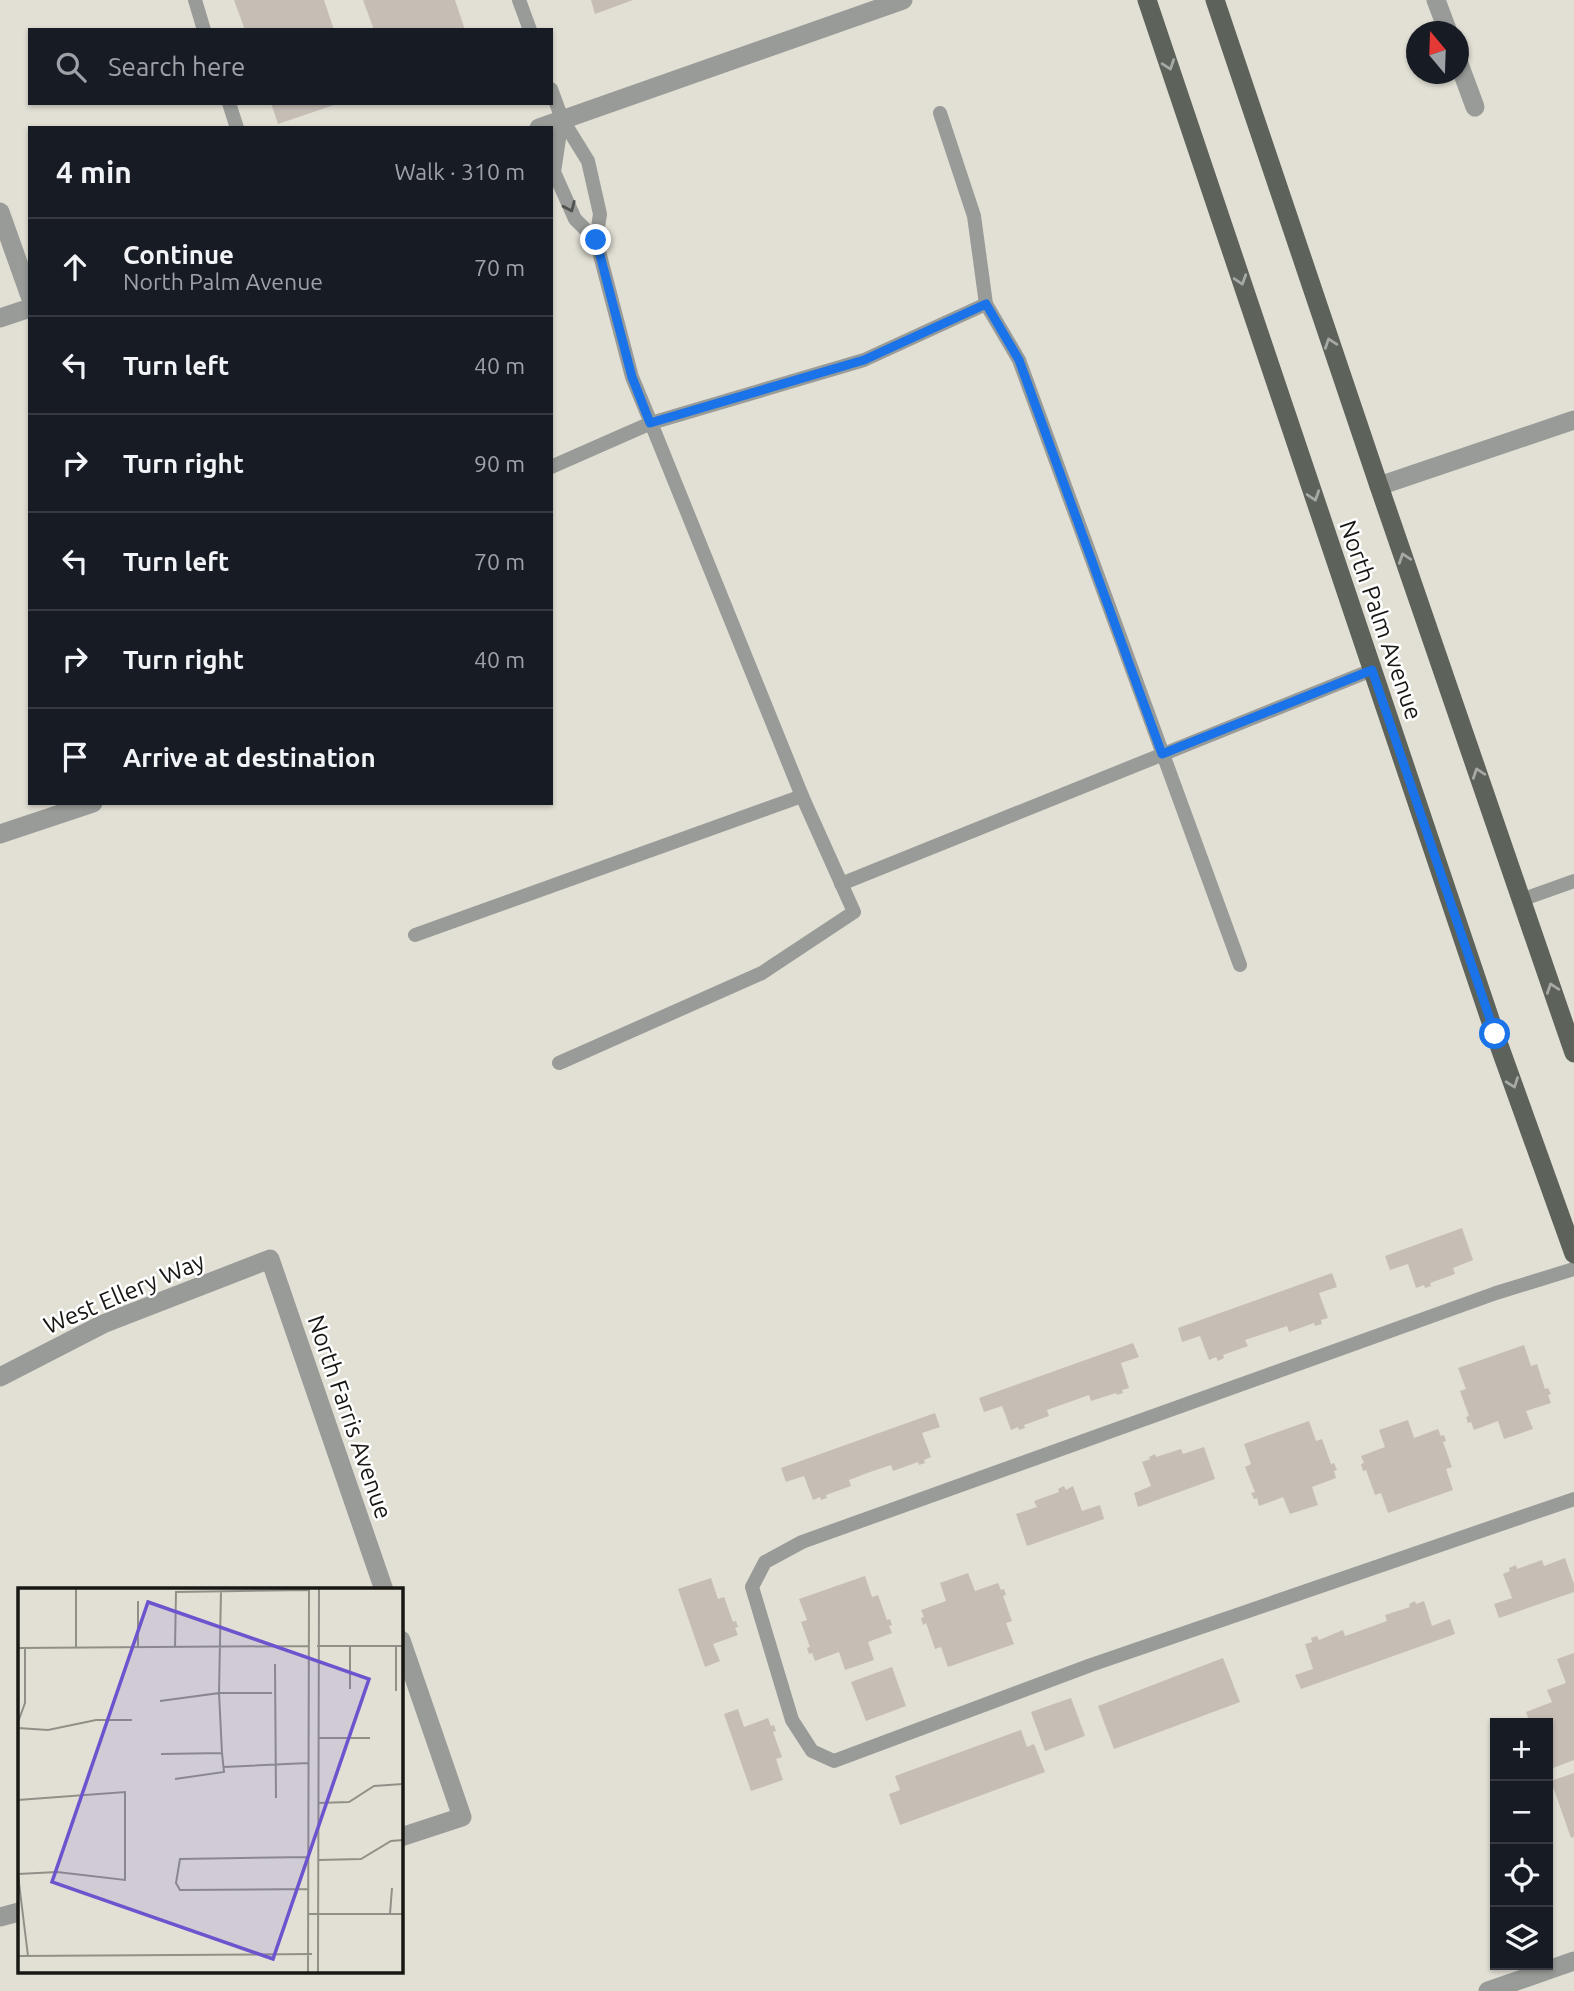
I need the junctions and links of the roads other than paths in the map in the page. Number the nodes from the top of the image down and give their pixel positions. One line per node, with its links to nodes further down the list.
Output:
1 (195, 0): 8 (lane)
2 (519, 0): 9 (lane)
3 (903, 0): 15 (street)
4 (1147, 0): 28 (main road, North Palm Avenue, one-way to 28)
5 (1215, 0): 27 (main road, North Palm Avenue, one-way to 5)
6 (1436, 0): 7 (street)
7 (1444, 21)
8 (203, 28)
9 (529, 28)
10 (1466, 84): 13 (street)
11 (553, 94): 15 (lane)
12 (230, 105): 16 (lane)
13 (1475, 107)
14 (940, 113): 21 (lane)
15 (562, 119): 17 (street); 19 (lane); 19 (lane, one-way to 19)
16 (236, 126)
17 (544, 126)
18 (0, 212): 20 (street)
19 (596, 240): 25 (lane)
20 (28, 290)
21 (986, 304): 25 (lane); 29 (lane)
22 (28, 308): 23 (street)
23 (0, 318)
24 (1574, 420): 27 (street, North Palm Avenue)
25 (650, 423): 26 (lane); 30 (lane)
26 (553, 466)
27 (1379, 486): 35 (main road, North Palm Avenue, one-way to 27)
28 (1372, 670): 29 (lane); 40 (main road, North Palm Avenue, one-way to 40)
29 (1162, 754): 34 (lane); 37 (lane)
30 (802, 796): 34 (lane); 36 (lane)
31 (87, 805): 32 (street)
32 (0, 834)
33 (1574, 881): 35 (lane)
34 (841, 884): 39 (lane)
35 (1521, 900): 38 (main road, North Palm Avenue, one-way to 35)
36 (415, 935)
37 (1240, 965)
38 (1574, 1053)
39 (559, 1063)
40 (1574, 1254)
41 (270, 1259): 43 (street, West Ellery Way); 45 (street, North Farris Avenue)
42 (1574, 1269): 44 (lane)
43 (0, 1377)
44 (1574, 1499)
45 (383, 1588)
46 (402, 1643): 47 (street)
47 (402, 1837)
48 (18, 1912): 49 (street)
49 (0, 1917)
50 (1574, 1961): 51 (street)
51 (1488, 1991)

